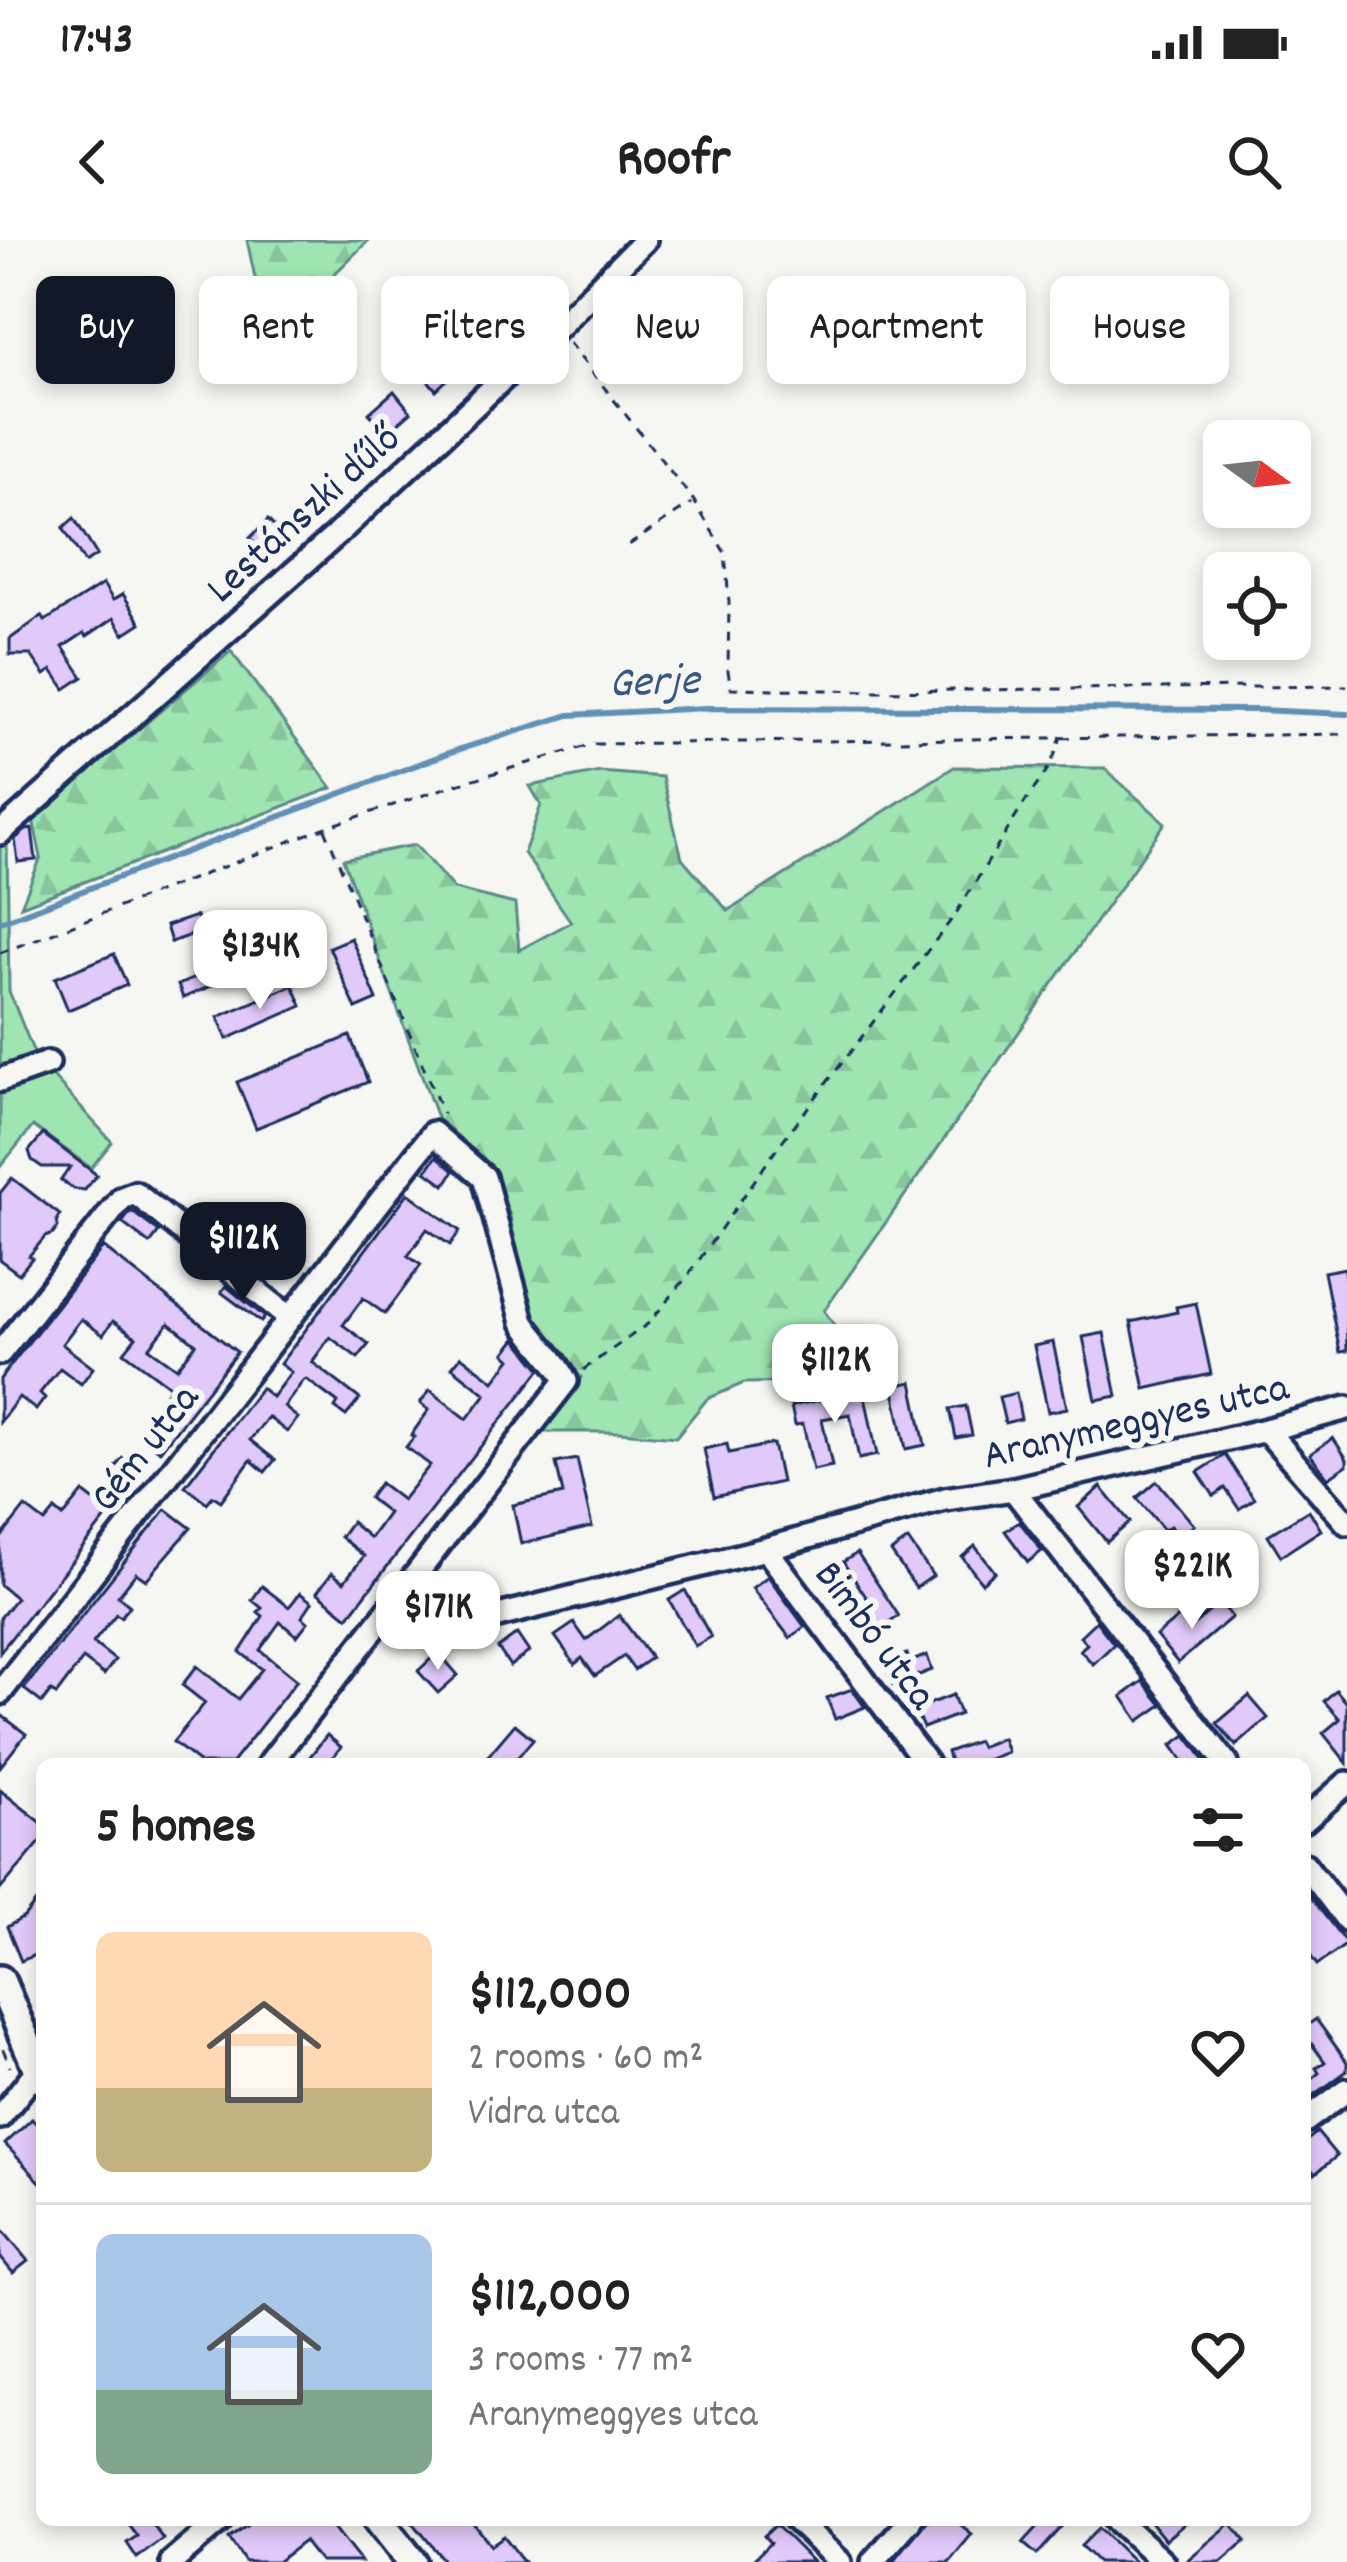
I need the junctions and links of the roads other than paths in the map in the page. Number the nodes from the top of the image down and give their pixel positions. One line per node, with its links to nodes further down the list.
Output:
1 (645, 240): 2 (street, Lestánszki dűlő)
2 (1, 832)
3 (48, 1063): 4 (street)
4 (0, 1080)
5 (290, 1318): 6 (street); 12 (street, Gém utca); 13 (street, Gém utca)
6 (0, 1353)
7 (1347, 1408): 8 (street, Aranymeggyes utca)
8 (1266, 1430): 9 (street, Aranymeggyes utca); 10 (street)
9 (1012, 1490): 11 (street, Aranymeggyes utca); 16 (street)
10 (1347, 1523)
11 (766, 1549): 12 (street, Aranymeggyes utca); 15 (street, Bimbó utca)
12 (382, 1618): 14 (street)
13 (0, 1693)
14 (274, 1758)
15 (923, 1758)
16 (1222, 1758)
17 (1347, 1783): 18 (street)
18 (1311, 1815)
19 (1311, 1873): 20 (street)
20 (1347, 1920)
21 (0, 1981): 22 (main road)
22 (36, 2076): 24 (street)
23 (1347, 2090): 25 (street)
24 (0, 2117)
25 (1311, 2117)
26 (214, 2526): 31 (street)
27 (385, 2526): 32 (main road)
28 (802, 2526): 33 (street)
29 (905, 2526): 34 (street)
30 (1124, 2526): 35 (street)
31 (172, 2562)
32 (412, 2562)
33 (841, 2562)
34 (873, 2562)
35 (1163, 2562)

